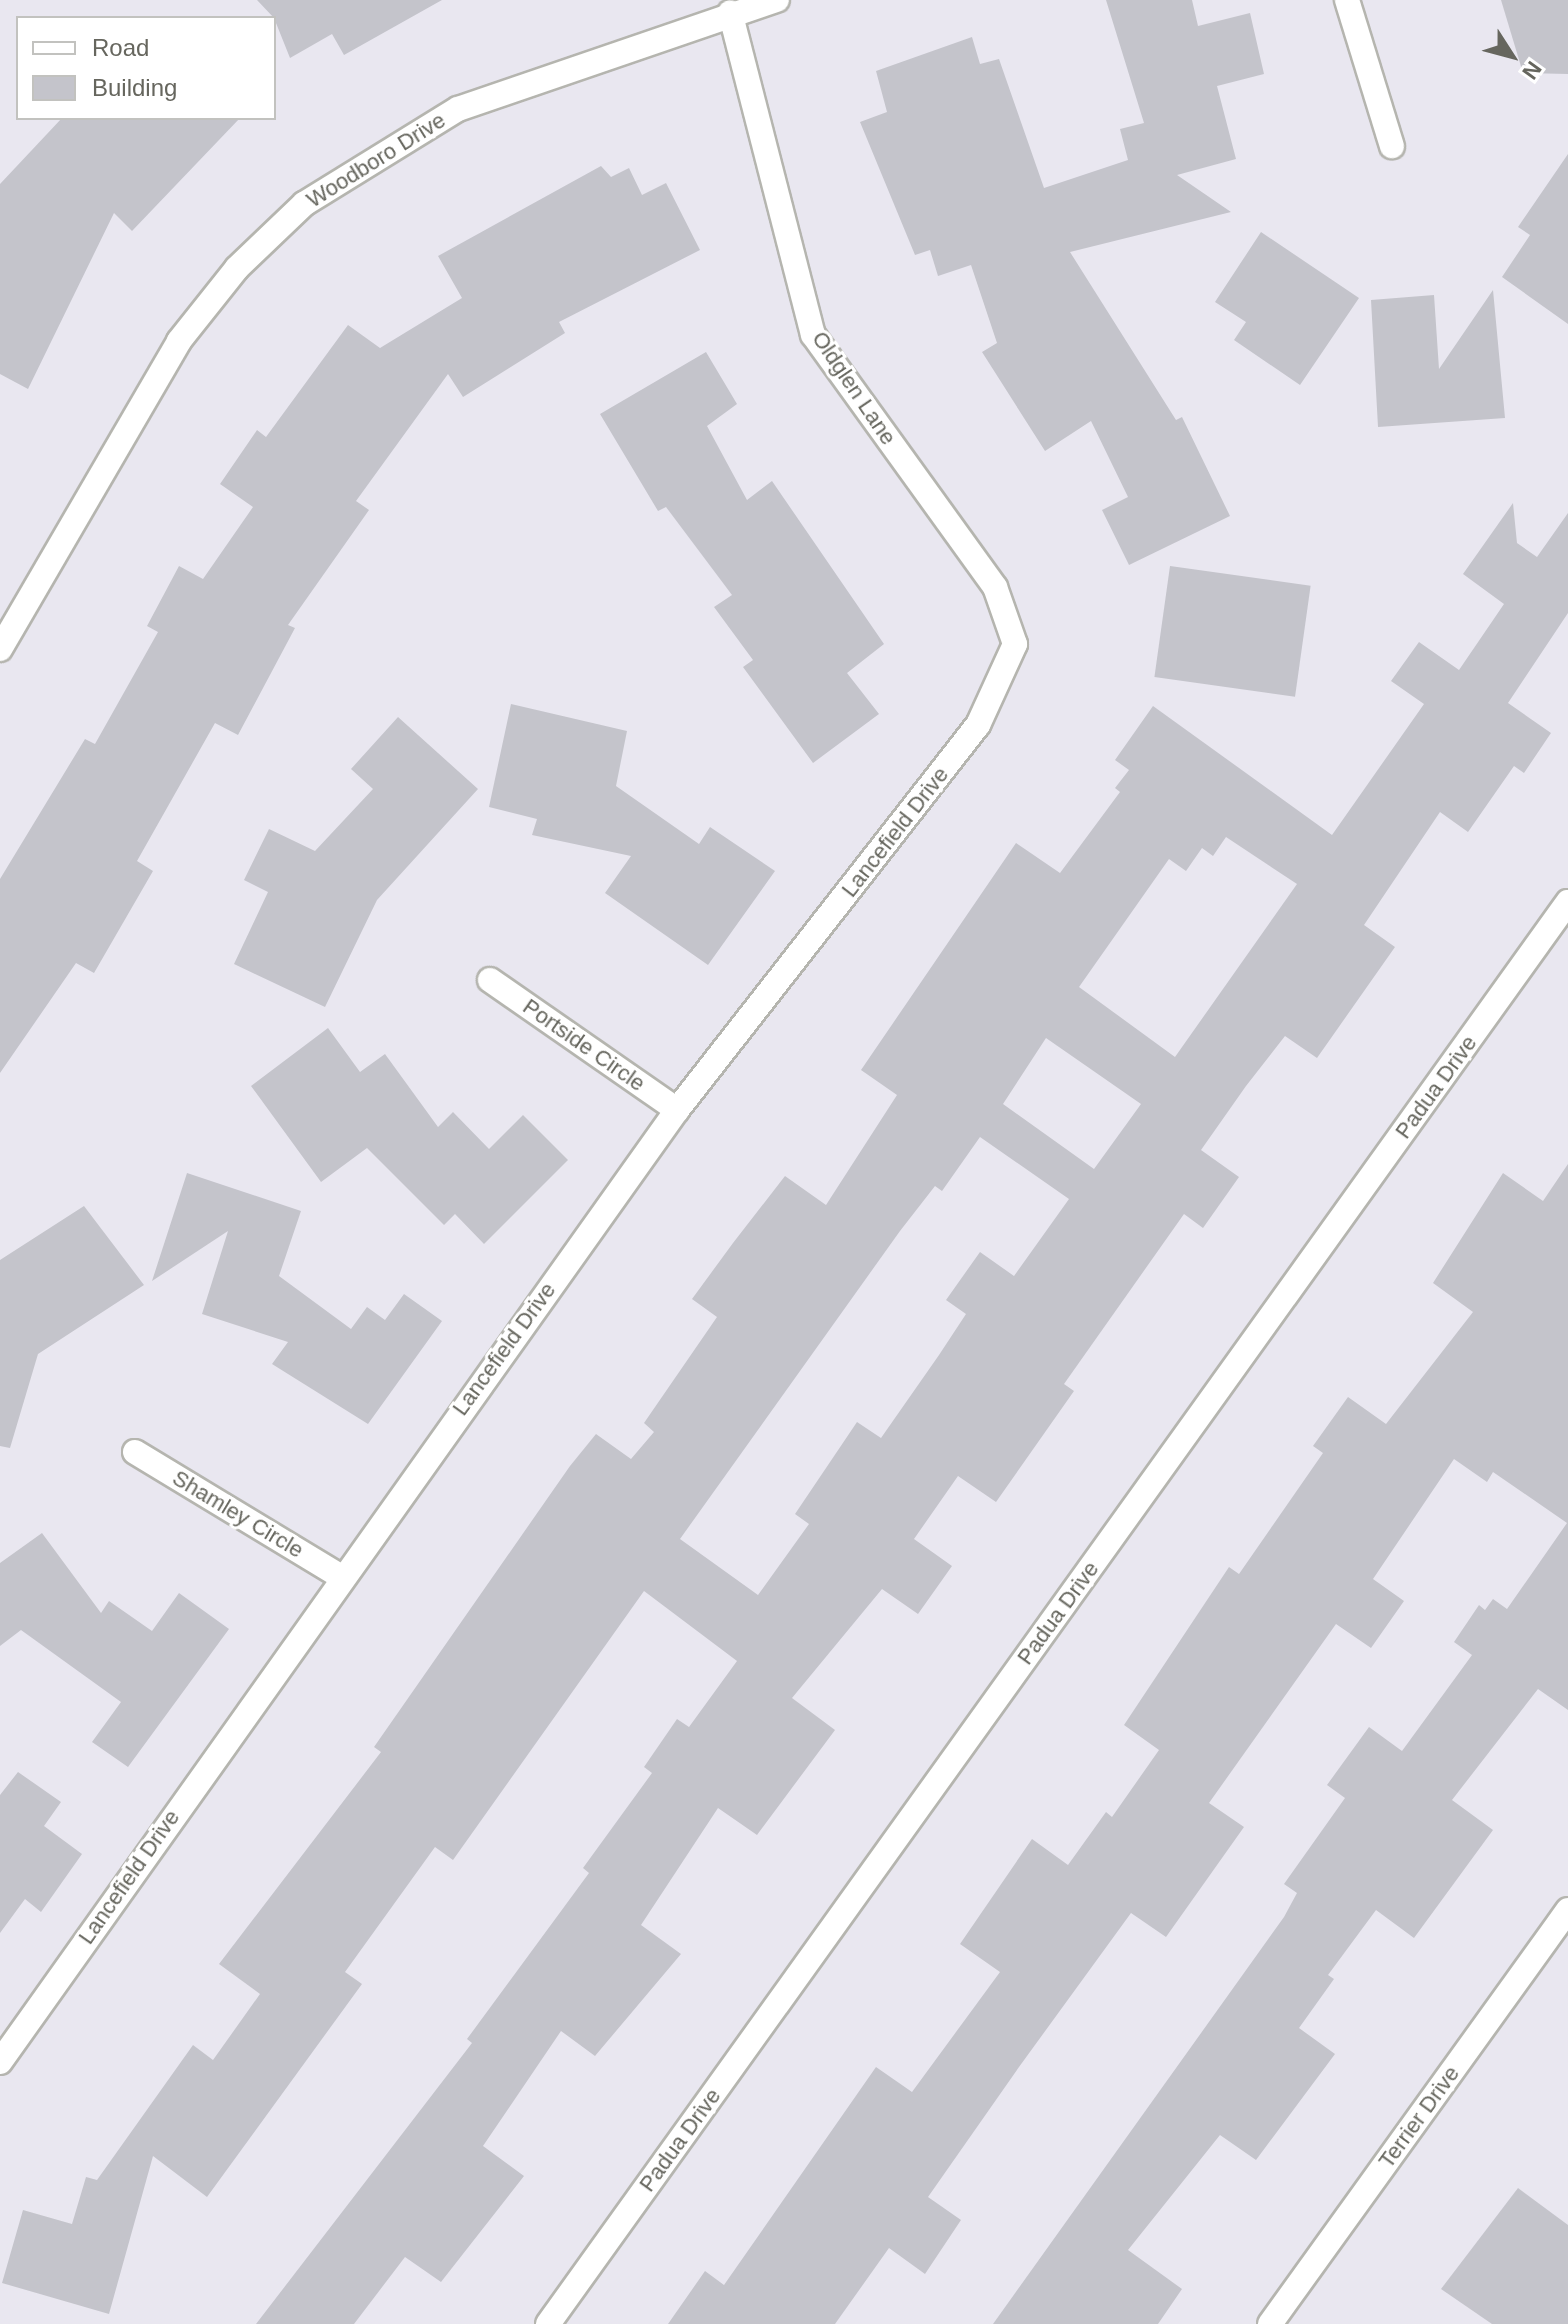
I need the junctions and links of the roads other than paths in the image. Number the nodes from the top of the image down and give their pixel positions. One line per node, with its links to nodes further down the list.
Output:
1 (777, 0): 3 (street, Woodboro Drive)
2 (1347, 0): 4 (street)
3 (730, 12): 5 (street, Oldglen Lane); 6 (street, Woodboro Drive)
4 (1392, 146)
5 (1015, 644): 9 (street, Lancefield Drive)
6 (0, 649)
7 (1568, 902): 14 (street, Padua Drive)
8 (490, 980): 9 (street, Portside Circle)
9 (677, 1110): 11 (street, Lancefield Drive)
10 (135, 1452): 11 (street, Shamley Circle)
11 (340, 1576): 13 (street, Lancefield Drive)
12 (1568, 1910): 15 (street, Terrier Drive)
13 (0, 2062)
14 (548, 2324)
15 (1270, 2324)

